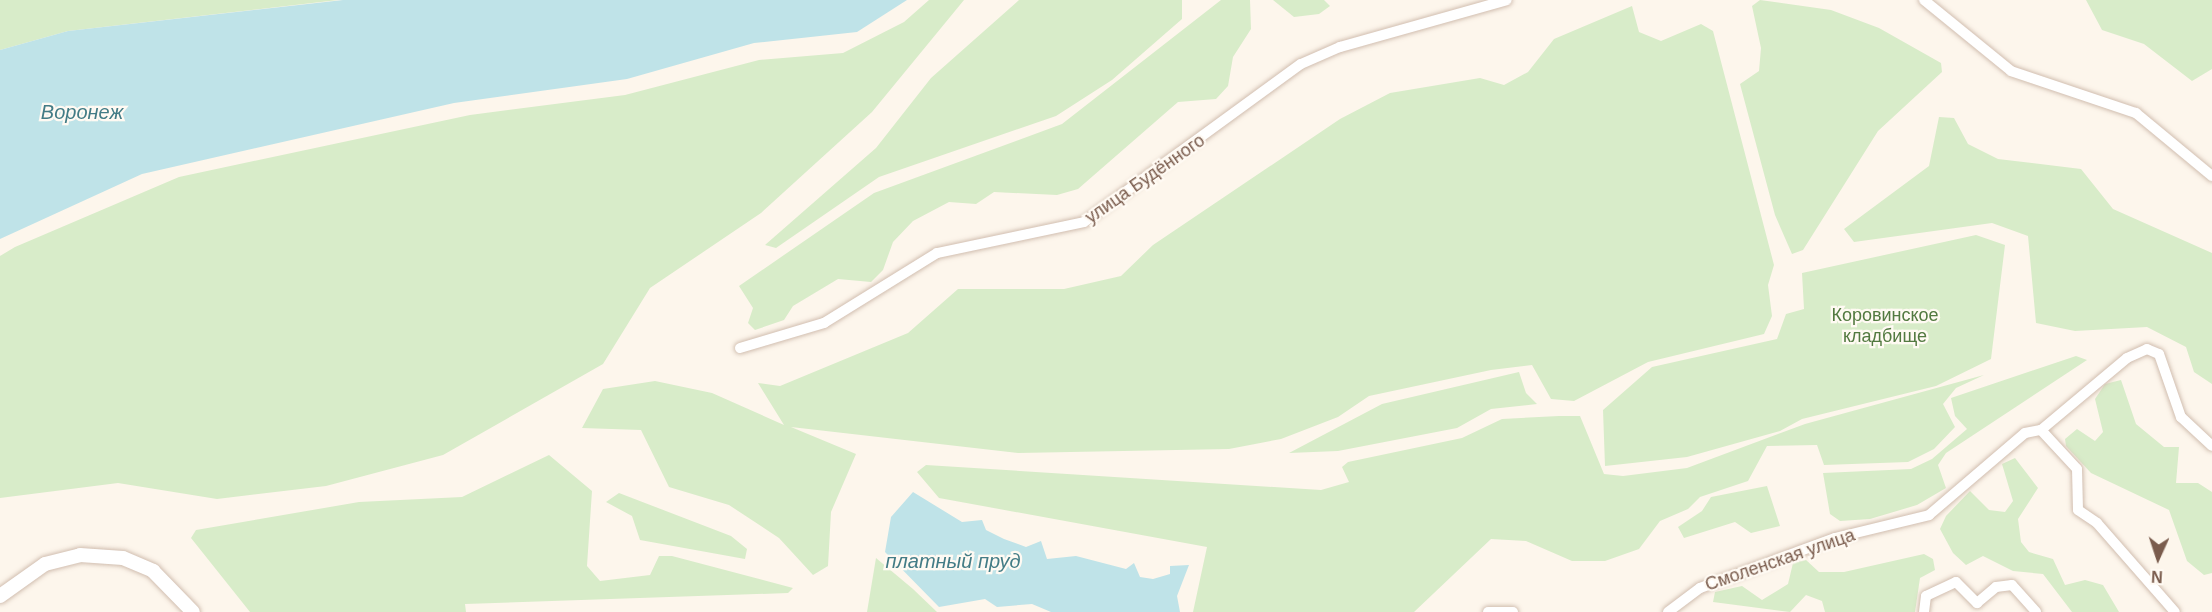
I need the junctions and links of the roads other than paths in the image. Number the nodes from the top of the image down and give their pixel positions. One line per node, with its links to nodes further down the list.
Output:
1 (1507, 0): 4 (street, улица Будённого)
2 (1924, 0): 3 (street)
3 (2212, 176)
4 (740, 348)
5 (2040, 430): 6 (street, Смоленская улица); 8 (street, Смоленская улица); 14 (street)
6 (2212, 446)
7 (0, 596): 9 (main road)
8 (1670, 609)
9 (193, 612)
10 (1488, 612): 11 (street)
11 (1513, 612)
12 (1924, 612): 13 (street)
13 (2036, 612)
14 (2175, 612)

